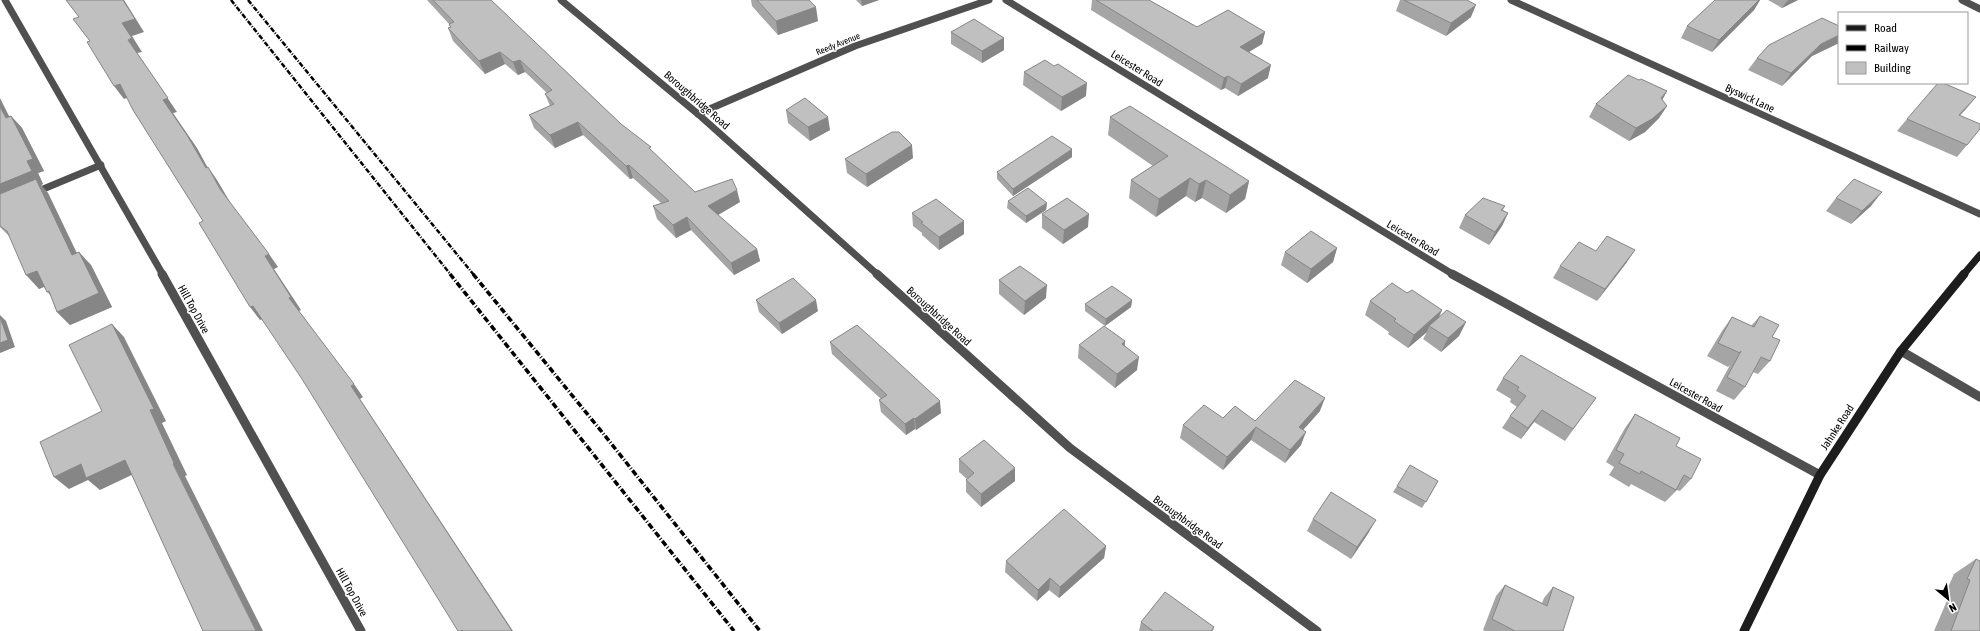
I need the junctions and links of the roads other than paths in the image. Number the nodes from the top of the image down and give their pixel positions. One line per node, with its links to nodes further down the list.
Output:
1 (4, 0): 9 (street, Hill Top Drive)
2 (561, 0): 8 (street, Boroughbridge Road)
3 (989, 0): 8 (street, Reedy Avenue)
4 (1006, 0): 15 (street, Leicester Road)
5 (1511, 0): 11 (street, Byswick Lane)
6 (1962, 0): 7 (street)
7 (1980, 9)
8 (698, 114): 17 (street, Boroughbridge Road)
9 (101, 165): 10 (street); 16 (street, Hill Top Drive)
10 (29, 195)
11 (1980, 214)
12 (1980, 255): 13 (main road, Jahnke Road)
13 (1901, 351): 14 (street); 15 (main road, Jahnke Road)
14 (1980, 396)
15 (1820, 475): 18 (main road, Jahnke Road)
16 (361, 631)
17 (1317, 631)
18 (1744, 631)

